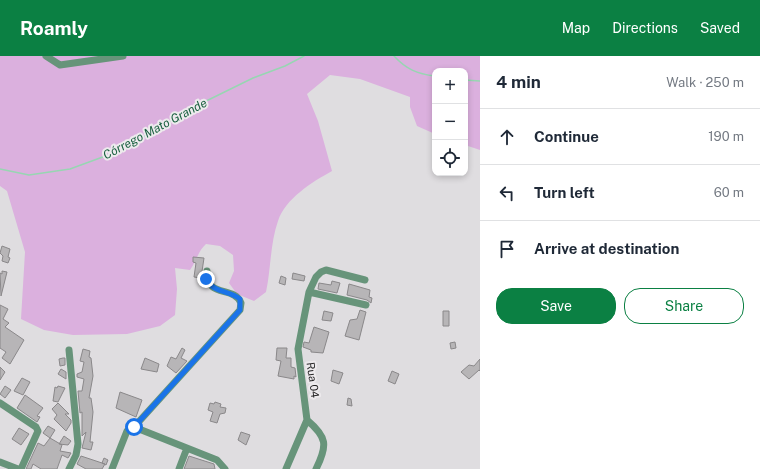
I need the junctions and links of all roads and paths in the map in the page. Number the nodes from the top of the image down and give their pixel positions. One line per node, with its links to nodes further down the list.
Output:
1 (46, 56): 2 (street)
2 (123, 56)
3 (207, 271): 10 (street)
4 (365, 280): 5 (street, Rua 04)
5 (309, 292): 6 (street); 9 (street, Rua 04)
6 (366, 305)
7 (69, 350): 14 (street)
8 (0, 403): 13 (street)
9 (307, 420): 18 (street); 19 (street)
10 (134, 427): 11 (street); 15 (street)
11 (187, 448): 16 (street); 17 (street)
12 (0, 462): 13 (street)
13 (20, 469)
14 (69, 469)
15 (112, 469)
16 (179, 469)
17 (225, 469)
18 (286, 469)
19 (316, 469)

